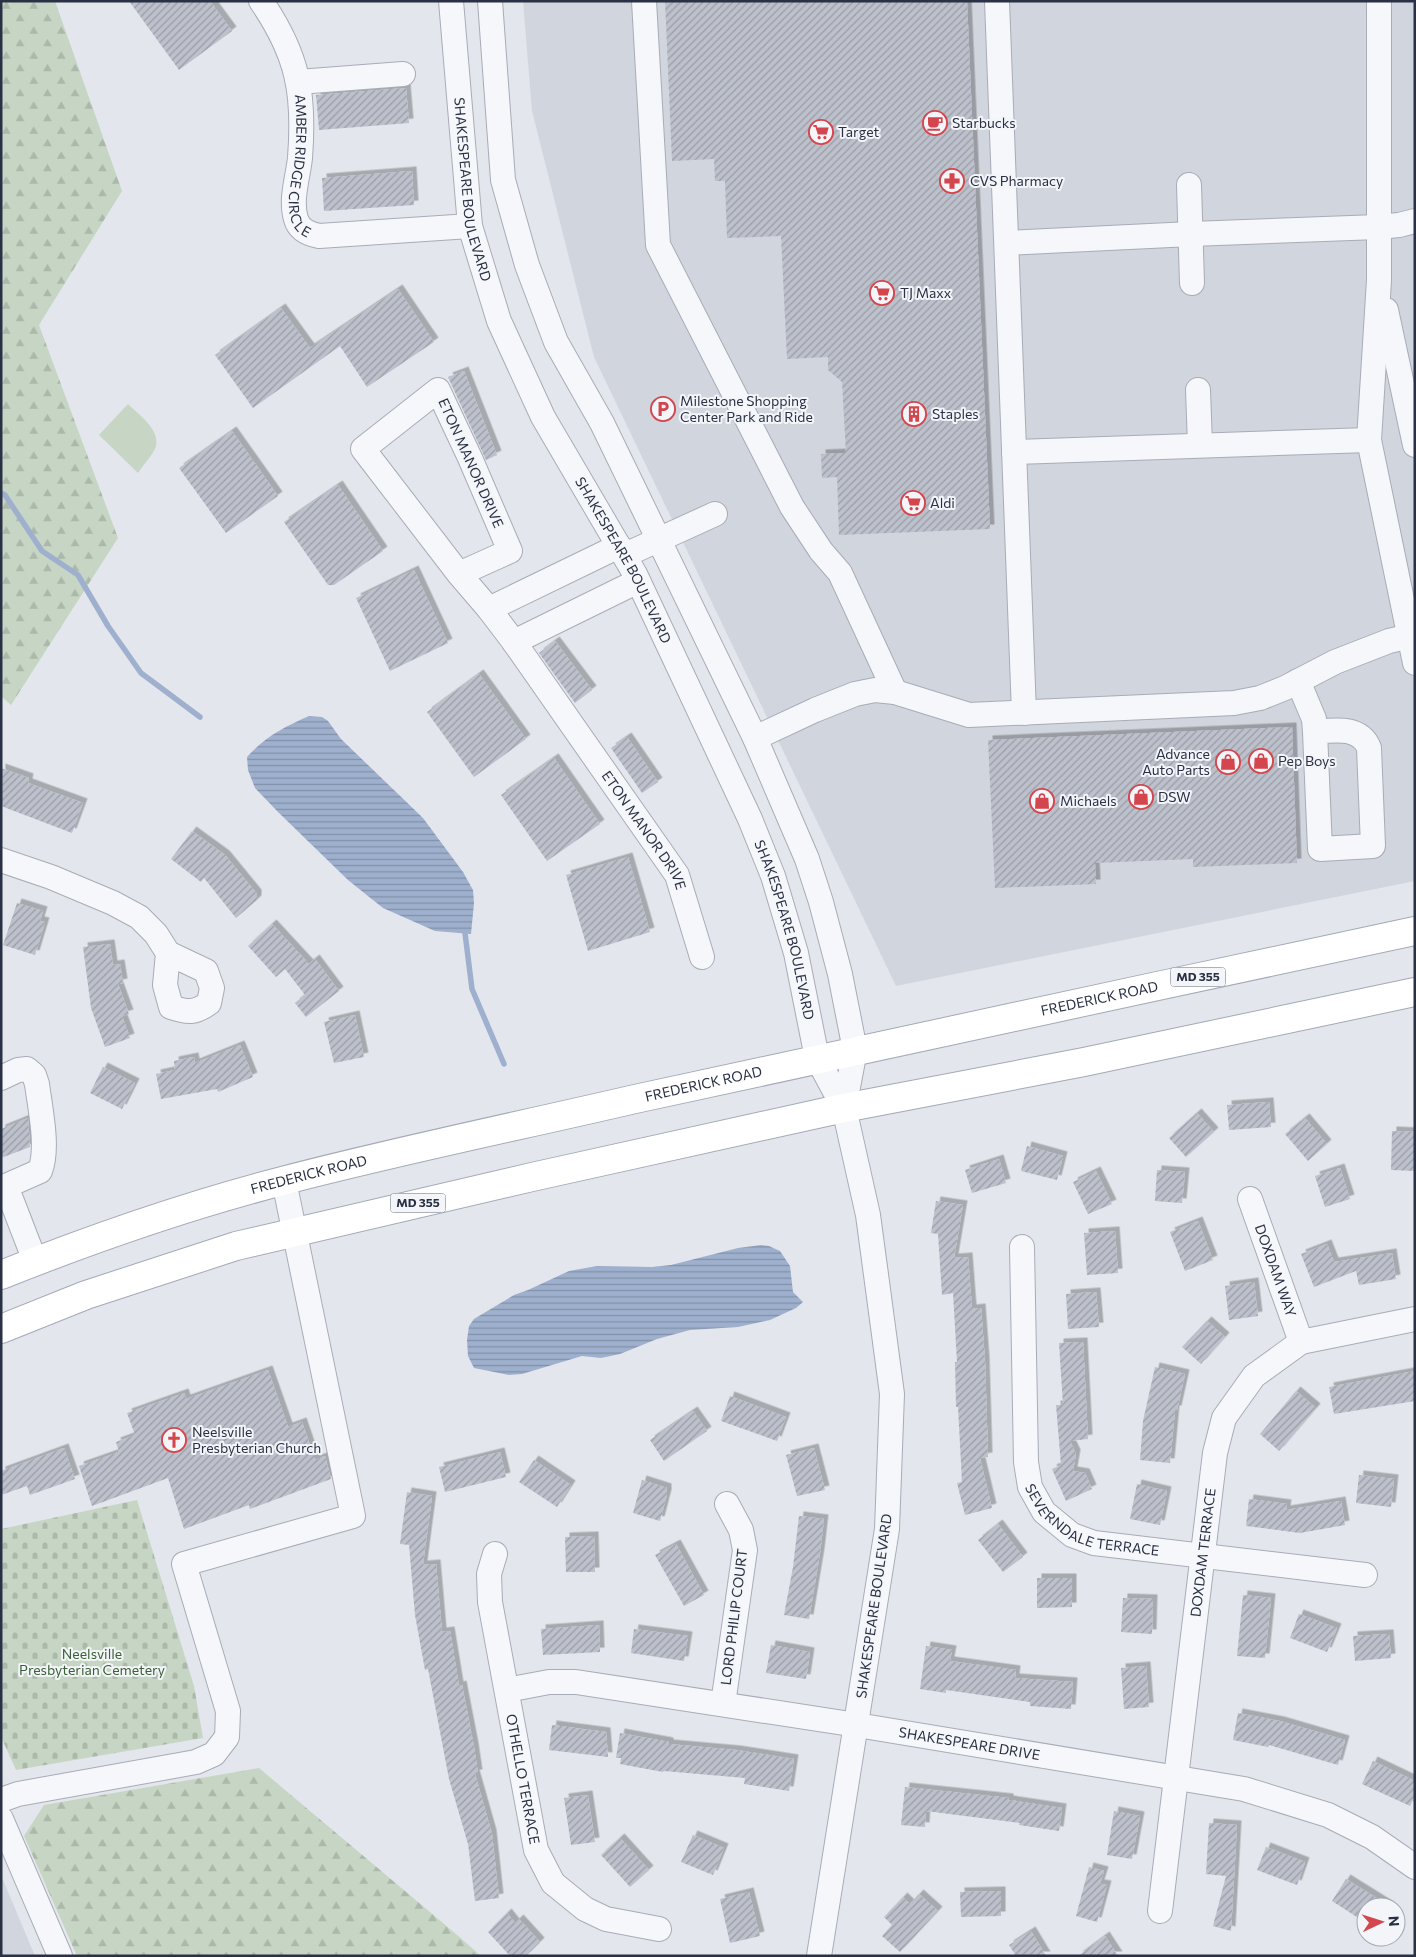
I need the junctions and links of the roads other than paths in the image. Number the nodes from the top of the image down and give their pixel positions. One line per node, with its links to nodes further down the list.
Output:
1 (260, 1): 8 (street, AMBER RIDGE CIRCLE)
2 (451, 1): 11 (street, SHAKESPEARE BOULEVARD)
3 (490, 1): 23 (street, SHAKESPEARE BOULEVARD)
4 (644, 1): 32 (street)
5 (997, 1): 14 (street)
6 (1379, 1): 12 (street)
7 (403, 74): 8 (street)
8 (298, 82): 11 (street, AMBER RIDGE CIRCLE)
9 (1188, 185): 13 (street)
10 (1415, 221): 12 (street)
11 (470, 226): 24 (street, SHAKESPEARE BOULEVARD)
12 (1378, 227): 13 (street); 15 (street)
13 (1191, 234): 14 (street); 16 (street)
14 (1007, 243): 21 (street)
15 (1379, 280): 18 (street); 20 (street)
16 (1192, 283)
17 (1198, 390): 19 (street)
18 (1369, 440): 19 (street); 28 (street)
19 (1200, 445): 21 (street)
20 (1415, 445)
21 (1014, 452): 33 (street)
22 (715, 514): 23 (street)
23 (658, 540): 24 (street); 35 (street, SHAKESPEARE BOULEVARD)
24 (622, 550): 26 (street, SHAKESPEARE BOULEVARD); 27 (street)
25 (459, 574): 25 (street, ETON MANOR DRIVE); 27 (street, ETON MANOR DRIVE)
26 (638, 581): 29 (street); 42 (street, SHAKESPEARE BOULEVARD)
27 (489, 608): 29 (street, ETON MANOR DRIVE)
28 (1412, 635): 30 (street); 31 (street)
29 (514, 642): 39 (street, ETON MANOR DRIVE)
30 (1415, 663)
31 (1298, 681): 33 (street); 34 (street)
32 (895, 692): 33 (street); 35 (street)
33 (1024, 713)
34 (1314, 732): 34 (street)
35 (755, 738): 41 (street, SHAKESPEARE BOULEVARD)
36 (1, 860): 38 (street)
37 (1415, 931): 41 (main road, FREDERICK ROAD / MD 355)
38 (168, 953)
39 (702, 957)
40 (1415, 992): 44 (main road, MD 355)
41 (855, 1050): 42 (main road, FREDERICK ROAD / MD 355); 44 (street, SHAKESPEARE BOULEVARD)
42 (817, 1058): 44 (street, SHAKESPEARE BOULEVARD); 45 (main road, FREDERICK ROAD / MD 355)
43 (1, 1078): 46 (street)
44 (844, 1108): 48 (main road, MD 355); 61 (street, SHAKESPEARE BOULEVARD)
45 (284, 1181): 48 (street); 50 (main road, FREDERICK ROAD / MD 355)
46 (4, 1187): 50 (street)
47 (1250, 1200): 54 (street, DOXDAM WAY)
48 (293, 1232): 53 (main road, MD 355); 63 (street)
49 (1022, 1248): 57 (street, SEVERNDALE TERRACE)
50 (35, 1262): 51 (main road, FREDERICK ROAD / MD 355)
51 (1, 1275)
52 (1415, 1319): 54 (street, DOXDAM TERRACE)
53 (1, 1329)
54 (1301, 1342): 57 (street, DOXDAM TERRACE)
55 (727, 1504): 60 (street, LORD PHILIP COURT)
56 (495, 1554): 59 (street, OTHELLO TERRACE)
57 (1202, 1556): 58 (street, SEVERNDALE TERRACE); 62 (street, DOXDAM TERRACE)
58 (1365, 1575)
59 (507, 1690): 60 (street, SHAKESPEARE DRIVE); 67 (street, OTHELLO TERRACE)
60 (723, 1704): 61 (street, SHAKESPEARE DRIVE)
61 (856, 1725): 62 (street, SHAKESPEARE DRIVE); 69 (street, SHAKESPEARE BOULEVARD)
62 (1177, 1777): 65 (street, SHAKESPEARE DRIVE); 66 (street, DOXDAM TERRACE)
63 (1, 1800)
64 (1, 1819): 68 (street)
65 (1415, 1866)
66 (1160, 1911)
67 (660, 1929)
68 (60, 1956)
69 (819, 1956)

